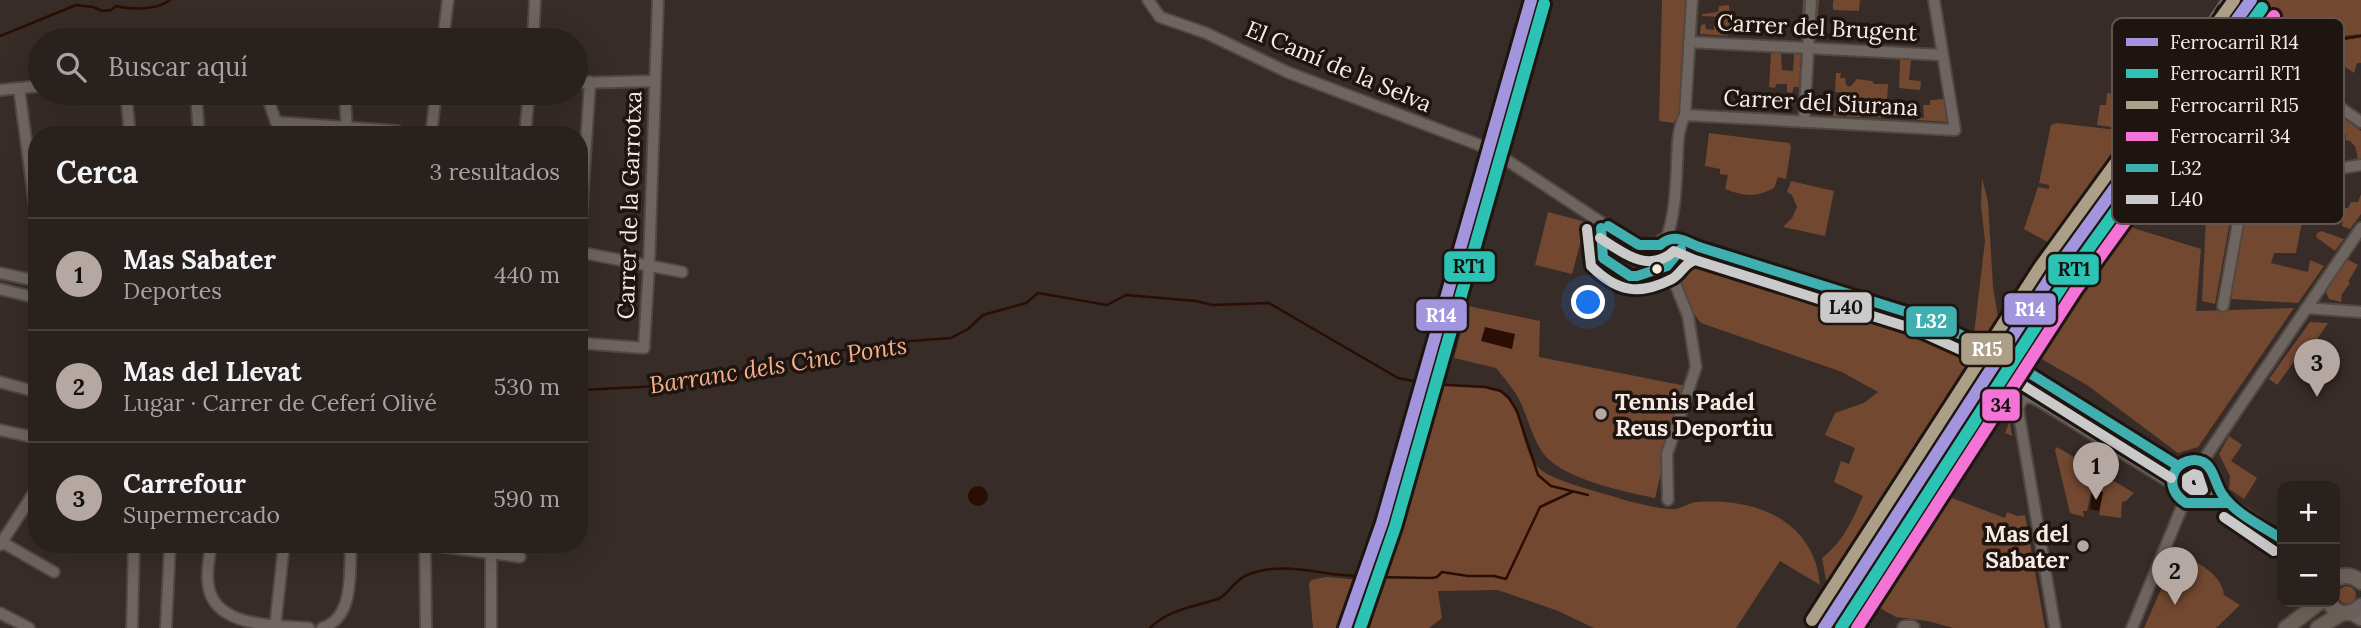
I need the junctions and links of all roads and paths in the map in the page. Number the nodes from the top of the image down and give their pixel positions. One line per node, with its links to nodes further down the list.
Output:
1 (447, 0): 8 (street)
2 (536, 0): 9 (street)
3 (657, 0): 13 (street, Carrer de la Garrotxa)
4 (1149, 0): 41 (street, El Camí de la Selva)
5 (1692, 0): 10 (street)
6 (1811, 0): 11 (street)
7 (1934, 0): 12 (street)
8 (444, 28)
9 (534, 28)
10 (1689, 42): 11 (street, Carrer del Brugent); 25 (street)
11 (1809, 48): 12 (street, Carrer del Brugent); 27 (street)
12 (1942, 55): 27 (street, Carrer del Siurana)
13 (655, 81): 14 (street); 42 (street, Carrer de la Garrotxa)
14 (590, 82): 36 (street)
15 (28, 87): 16 (street)
16 (19, 88): 17 (street); 37 (street)
17 (0, 90)
18 (126, 105): 29 (street)
19 (197, 105): 30 (street)
20 (270, 105): 26 (street)
21 (346, 105): 33 (street)
22 (435, 105): 34 (street)
23 (528, 105): 35 (street)
24 (2344, 110): 28 (street)
25 (1685, 115): 27 (street, Carrer del Siurana); 41 (street)
26 (276, 122): 31 (street); 32 (street)
27 (1804, 122)
28 (2361, 122)
29 (129, 126)
30 (198, 126)
31 (277, 126)
32 (304, 126)
33 (347, 126)
34 (432, 126)
35 (526, 126)
36 (587, 126)
37 (28, 155)
38 (2237, 224): 48 (street)
39 (2361, 228): 49 (street)
40 (588, 253): 42 (street)
41 (1668, 256): 52 (street); 62 (street)
42 (649, 267): 43 (street); 51 (street, Carrer de la Garrotxa)
43 (682, 272)
44 (0, 273): 45 (street)
45 (28, 279)
46 (0, 289): 47 (street)
47 (28, 296)
48 (2223, 306)
49 (2306, 308): 50 (street); 58 (street)
50 (2361, 312)
51 (588, 344)
52 (1988, 347)
53 (2005, 356): 59 (street)
54 (0, 382): 55 (street)
55 (28, 390)
56 (0, 430): 57 (street)
57 (28, 436)
58 (2202, 462): 59 (street); 61 (street)
59 (2178, 466): 60 (street)
60 (2171, 483): 64 (street); 96 (street)
61 (2216, 484): 65 (street); 66 (street)
62 (1668, 500)
63 (28, 502): 68 (street)
64 (2184, 502): 65 (street); 97 (street)
65 (2204, 502): 66 (street)
66 (2229, 503): 67 (street)
67 (2277, 536)
68 (1, 543): 79 (street)
69 (134, 553): 88 (street)
70 (170, 553): 89 (street)
71 (210, 553): 86 (street)
72 (283, 553): 86 (street)
73 (351, 553): 91 (street)
74 (424, 553): 92 (street)
75 (491, 553): 93 (street)
76 (507, 553): 77 (street)
77 (520, 557)
78 (2340, 570): 81 (street)
79 (54, 572)
80 (2340, 577): 81 (main road)
81 (2358, 578)
82 (2313, 607): 98 (main road)
83 (2333, 607): 85 (main road)
84 (0, 612): 87 (street)
85 (2353, 613): 99 (main road)
86 (275, 626): 90 (street)
87 (29, 628)
88 (132, 628)
89 (166, 628)
90 (309, 628)
91 (322, 628)
92 (426, 628)
93 (491, 628)
94 (1905, 628): 95 (main road)
95 (1912, 628)
96 (2055, 628)
97 (2133, 628)
98 (2286, 628)
99 (2318, 628)

